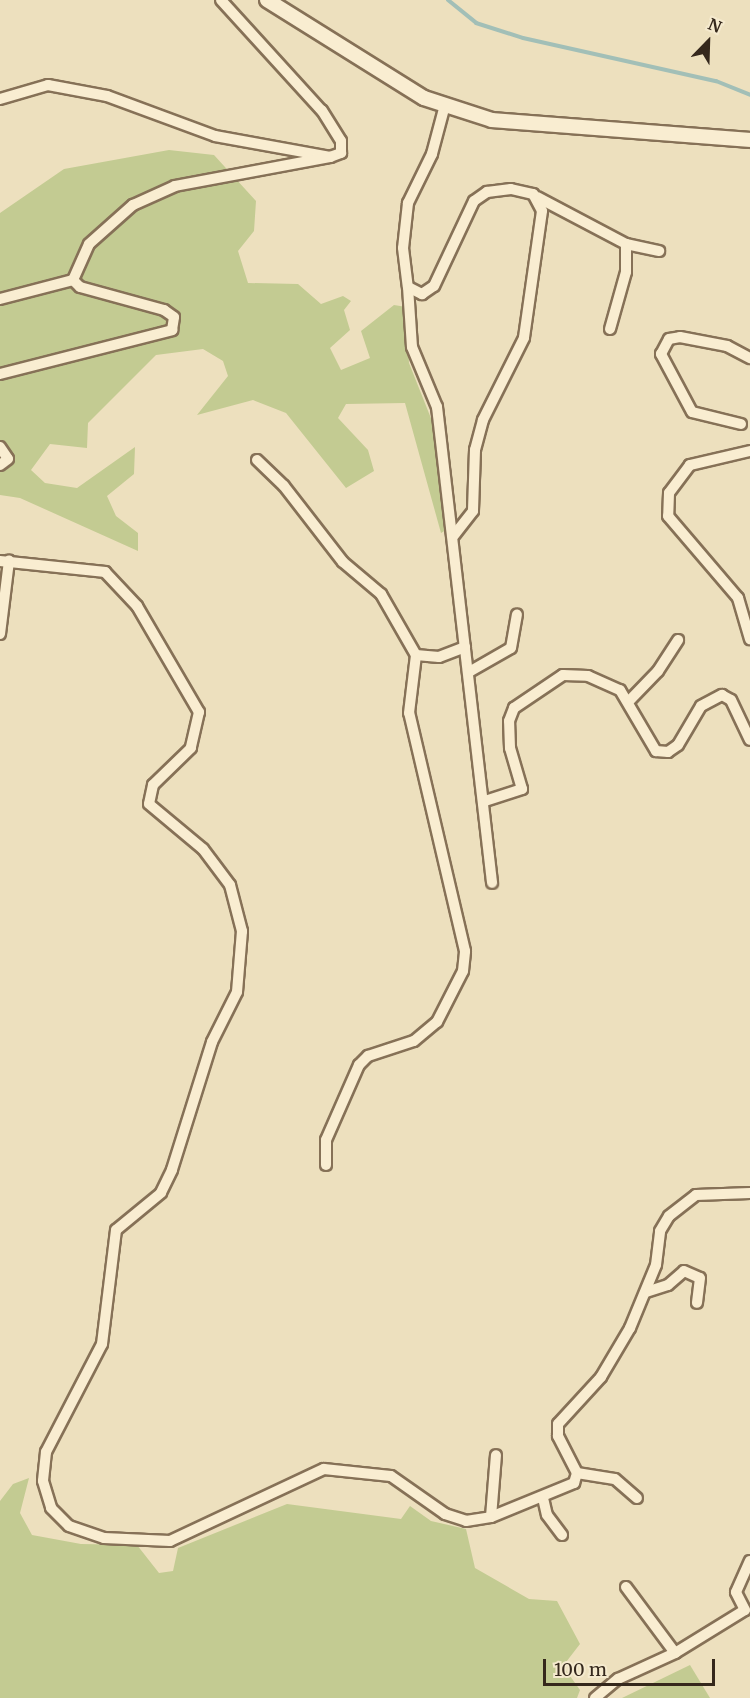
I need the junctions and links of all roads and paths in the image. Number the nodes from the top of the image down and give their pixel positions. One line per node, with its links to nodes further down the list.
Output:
1 (221, 0): 6 (street)
2 (267, 0): 4 (street)
3 (0, 99): 6 (street)
4 (445, 105): 5 (street); 11 (street)
5 (750, 140)
6 (330, 157): 10 (street)
7 (537, 197): 8 (street); 11 (street); 21 (street)
8 (626, 244): 9 (street); 13 (street)
9 (659, 251)
10 (73, 280): 12 (street); 15 (street)
11 (408, 287): 21 (street)
12 (0, 299)
13 (610, 329)
14 (750, 358): 16 (street)
15 (0, 374)
16 (741, 424)
17 (0, 447): 20 (street)
18 (750, 451): 25 (street)
19 (257, 460): 28 (street)
20 (0, 465)
21 (454, 535): 27 (street)
22 (4, 561): 24 (street); 42 (street)
23 (517, 615): 29 (street)
24 (0, 634)
25 (750, 639)
26 (678, 640): 30 (street)
27 (465, 647): 28 (street); 29 (street)
28 (416, 655): 34 (street)
29 (469, 672): 32 (street)
30 (630, 700): 31 (street); 32 (street)
31 (750, 740)
32 (486, 801): 33 (street)
33 (492, 883)
34 (326, 1165)
35 (750, 1193): 36 (street)
36 (646, 1292): 37 (street); 39 (street)
37 (697, 1303)
38 (496, 1455): 42 (street)
39 (578, 1473): 40 (street); 41 (street)
40 (543, 1498): 42 (street); 43 (street)
41 (638, 1498)
42 (491, 1517)
43 (562, 1535)
44 (750, 1561): 46 (street)
45 (626, 1587): 47 (street)
46 (748, 1613): 47 (street)
47 (675, 1653): 48 (street)
48 (595, 1698)

